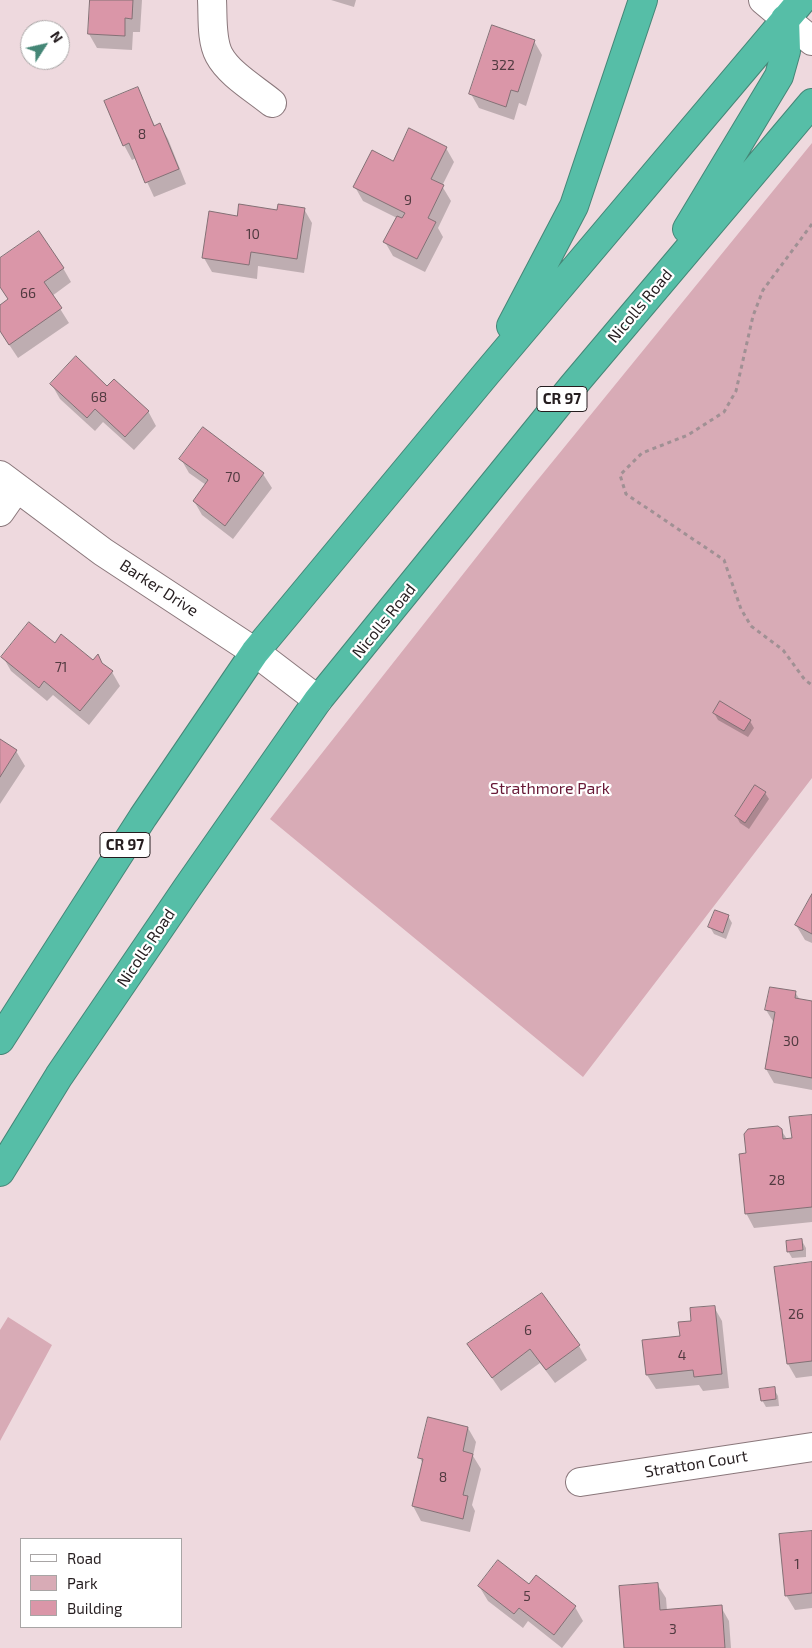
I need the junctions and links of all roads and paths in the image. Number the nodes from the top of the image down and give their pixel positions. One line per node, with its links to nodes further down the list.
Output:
1 (212, 0): 6 (street)
2 (643, 0): 10 (highway)
3 (762, 0): 4 (street)
4 (794, 10): 5 (street); 9 (highway); 10 (highway, CR 97)
5 (812, 41)
6 (272, 103)
7 (812, 103): 9 (highway, Nicolls Road / CR 97)
8 (812, 224): 14 (path)
9 (647, 297): 15 (highway, Nicolls Road / CR 97)
10 (486, 374): 13 (highway, CR 97)
11 (8, 482): 12 (street); 13 (street, Barker Drive)
12 (0, 512)
13 (255, 652): 15 (street, Barker Drive); 16 (highway, CR 97)
14 (812, 685)
15 (318, 700): 17 (highway, Nicolls Road / CR 97)
16 (0, 1040)
17 (0, 1172)
18 (812, 1447): 19 (street, Stratton Court)
19 (580, 1482)

